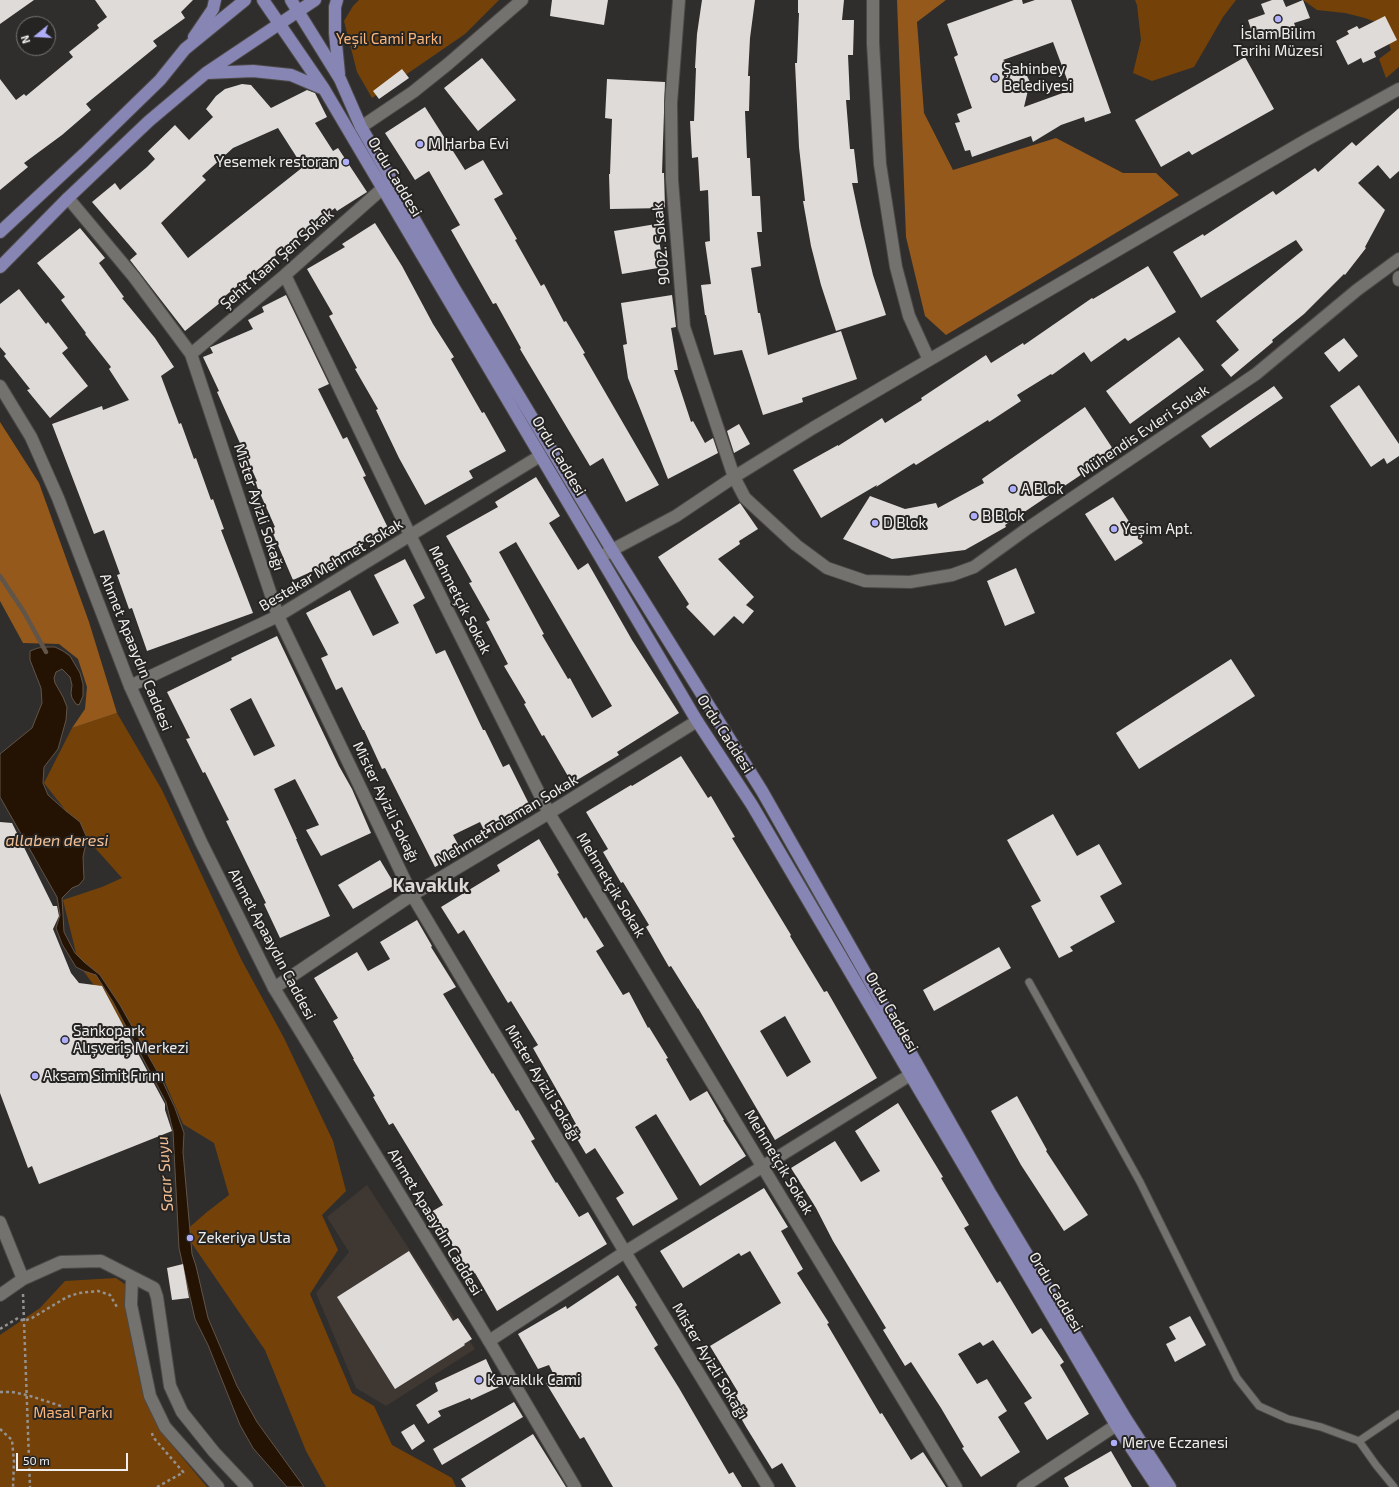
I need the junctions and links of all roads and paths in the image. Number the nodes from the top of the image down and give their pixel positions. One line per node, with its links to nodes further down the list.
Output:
1 (215, 0): 12 (main road)
2 (246, 0): 12 (main road)
3 (263, 0): 11 (main road, Ordu Caddesi)
4 (291, 0): 10 (main road, Ordu Caddesi)
5 (315, 0): 10 (main road)
6 (337, 0): 14 (main road)
7 (522, 0): 17 (street)
8 (679, 0): 30 (street, 9002. Sokak)
9 (873, 0): 27 (street)
10 (299, 11): 11 (main road); 14 (main road, Ordu Caddesi)
11 (280, 25): 13 (main road); 15 (main road, Ordu Caddesi)
12 (185, 49): 20 (main road)
13 (206, 73): 15 (main road); 19 (main road)
14 (340, 79): 17 (main road, Ordu Caddesi)
15 (324, 89): 18 (main road, Ordu Caddesi)
16 (1399, 89): 27 (street)
17 (361, 127): 32 (main road, Ordu Caddesi)
18 (383, 188): 23 (street, Şehit Kaan Şen Sokak); 29 (main road, Ordu Caddesi)
19 (68, 198): 22 (main road); 26 (street, Mister Ayizli Sokağı)
20 (0, 232)
21 (1399, 259): 30 (street, Mühendis Evleri Sokak)
22 (0, 267)
23 (285, 274): 26 (street, Şehit Kaan Şen Sokak); 31 (street, Mehmetçik Sokak)
24 (1399, 277): 25 (street)
25 (1399, 280)
26 (191, 354): 34 (street, Mister Ayizli Sokağı)
27 (929, 360): 30 (street)
28 (0, 386): 35 (street, Ahmet Apaaydın Caddesi)
29 (540, 456): 31 (street, Bestekar Mehmet Sokak); 33 (main road, Ordu Caddesi)
30 (734, 477): 32 (street)
31 (411, 537): 34 (street, Bestekar Mehmet Sokak); 37 (street, Mehmetçik Sokak)
32 (612, 550): 33 (street); 56 (main road, Ordu Caddesi)
33 (601, 557): 36 (main road, Ordu Caddesi)
34 (278, 616): 35 (street, Bestekar Mehmet Sokak); 38 (street, Mister Ayizli Sokağı)
35 (130, 686): 40 (street, Ahmet Apaaydın Caddesi)
36 (697, 721): 37 (street, Mehmet Tolaman Sokak); 41 (main road, Ordu Caddesi)
37 (549, 813): 38 (street, Mehmet Tolaman Sokak); 42 (street, Mehmetçik Sokak)
38 (412, 895): 40 (street, Mehmet Tolaman Sokak); 44 (street, Mister Ayizli Sokağı)
39 (1029, 982): 59 (lane)
40 (274, 988): 51 (street, Ahmet Apaaydın Caddesi)
41 (910, 1075): 42 (street); 56 (main road, Ordu Caddesi)
42 (763, 1167): 44 (street); 69 (street, Mehmetçik Sokak)
43 (0, 1222): 46 (street)
44 (625, 1252): 51 (street); 68 (street, Mister Ayizli Sokağı)
45 (132, 1278): 46 (street); 65 (street); 66 (street)
46 (23, 1279): 47 (street); 49 (path)
47 (0, 1295)
48 (120, 1311): 49 (path)
49 (24, 1321): 50 (path); 53 (path)
50 (0, 1329)
51 (489, 1341): 67 (street, Ahmet Apaaydın Caddesi)
52 (0, 1392): 53 (path)
53 (26, 1395): 54 (path); 63 (path)
54 (61, 1406)
55 (1399, 1414): 59 (lane)
56 (1121, 1422): 70 (street); 71 (main road, Ordu Caddesi); 72 (main road, Ordu Caddesi)
57 (0, 1429): 62 (path)
58 (151, 1430): 61 (path)
59 (1360, 1441): 73 (lane)
60 (189, 1470): 61 (path)
61 (184, 1473): 64 (path)
62 (12, 1487)
63 (30, 1487)
64 (158, 1487)
65 (218, 1487)
66 (247, 1487)
67 (575, 1487)
68 (768, 1487)
69 (956, 1487)
70 (1023, 1487)
71 (1158, 1487)
72 (1170, 1487)
73 (1394, 1487)

